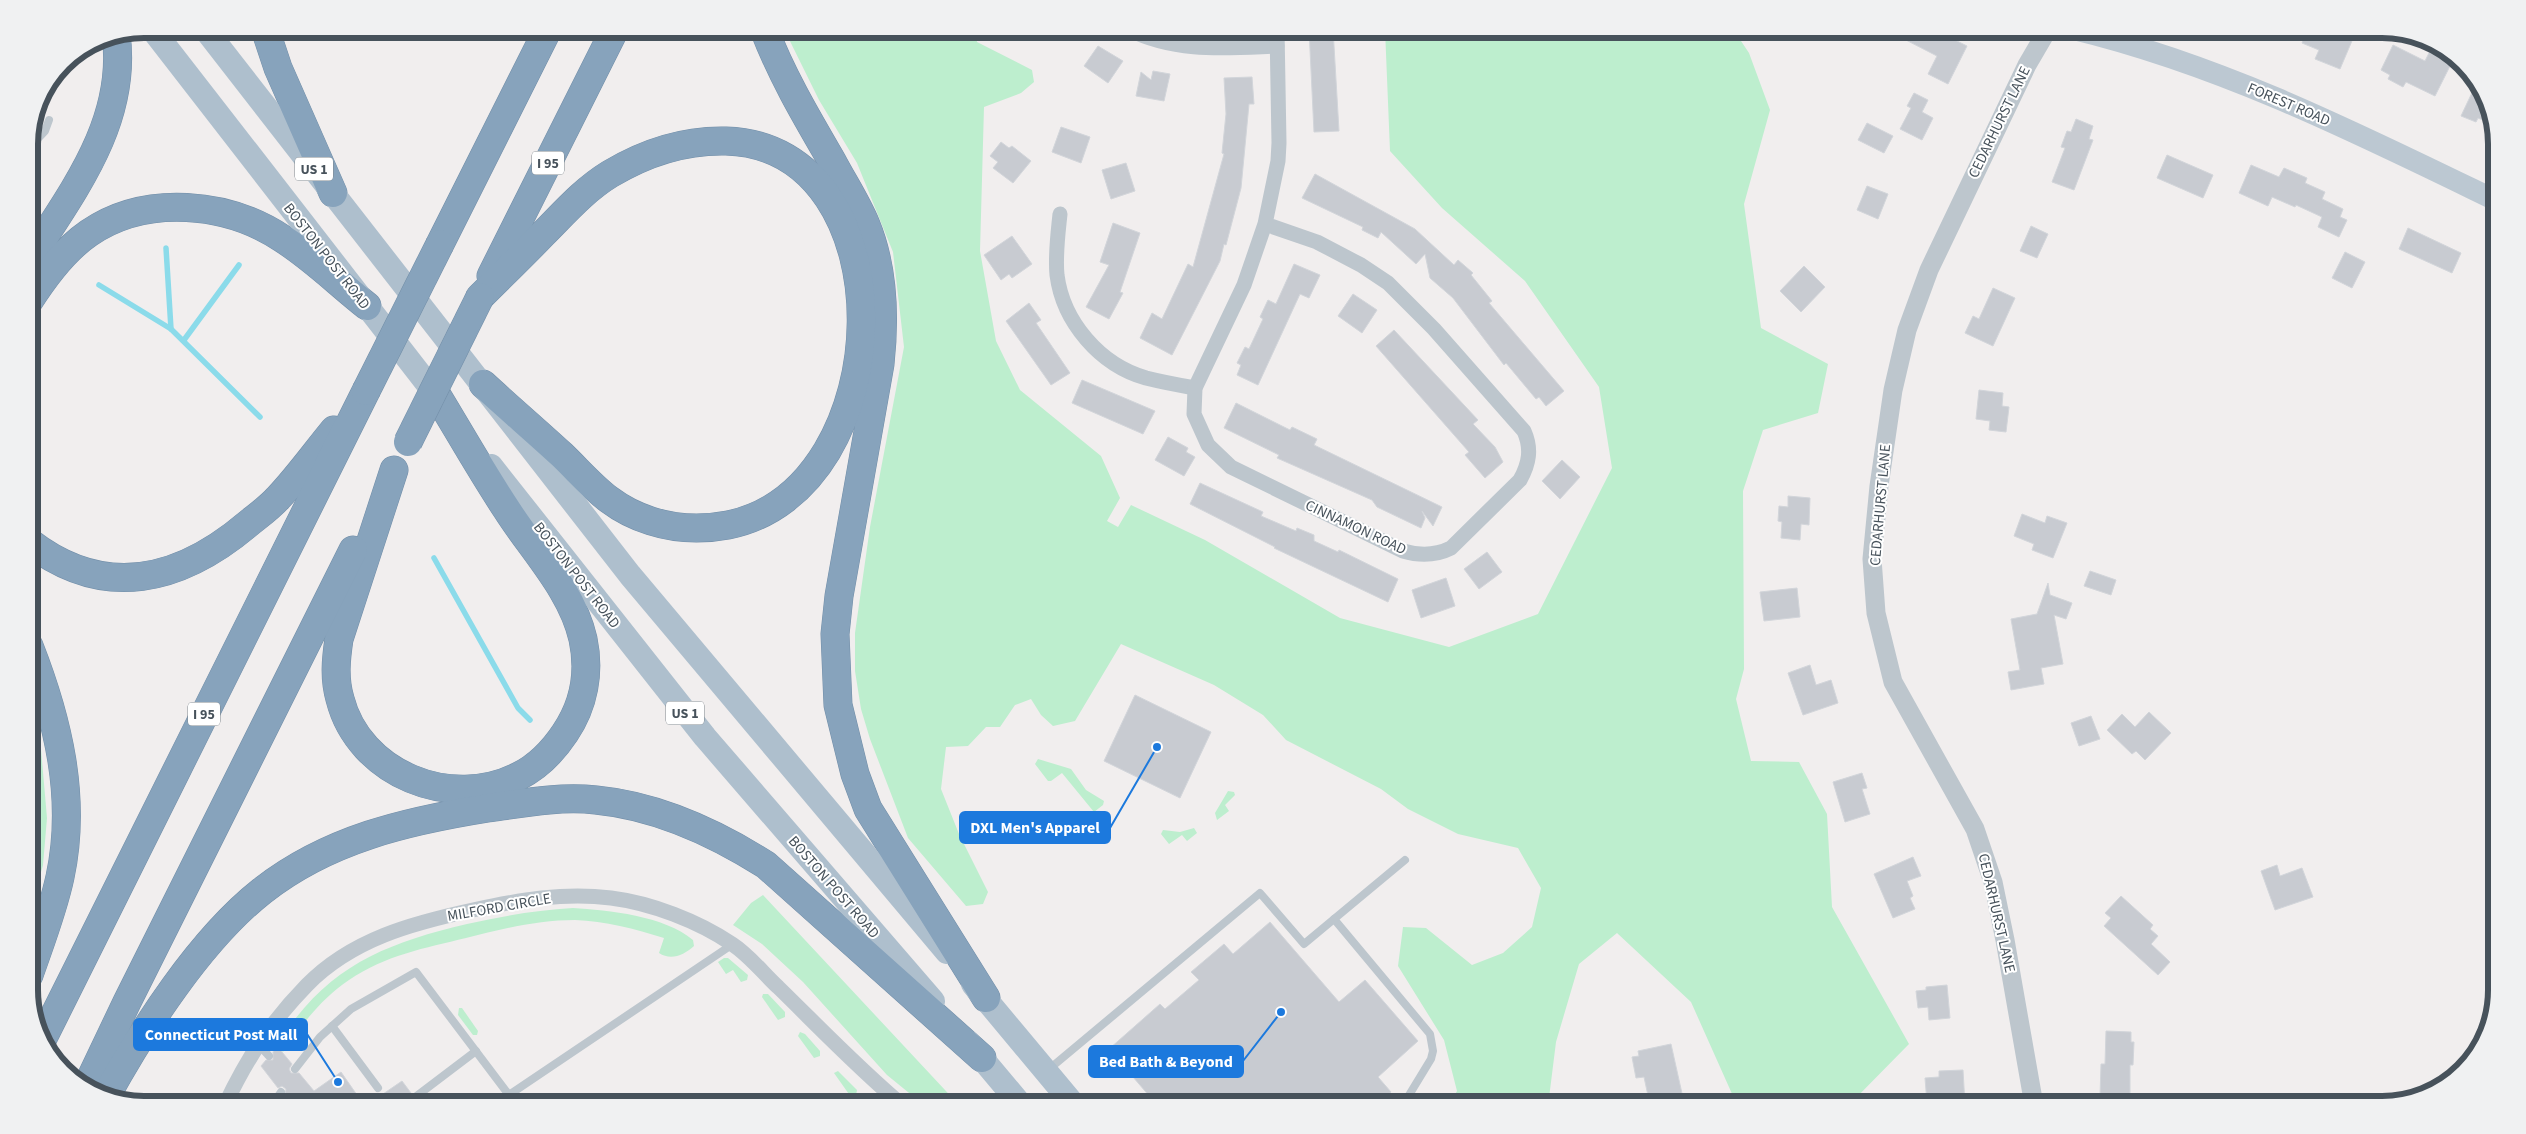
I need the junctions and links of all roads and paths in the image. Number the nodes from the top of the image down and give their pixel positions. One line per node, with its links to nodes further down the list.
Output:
1 (159, 38): 24 (main road, BOSTON POST ROAD / US 1)
2 (212, 38): 16 (main road, US 1)
3 (269, 38): 16 (highway)
4 (525, 38): 17 (highway)
5 (543, 38): 17 (highway, I 95)
6 (610, 38): 23 (highway, I 95)
7 (768, 38): 36 (highway)
8 (1149, 38): 13 (street)
9 (1277, 38): 13 (street, CINNAMON ROAD)
10 (2043, 38): 57 (street, CEDARHURST LANE)
11 (2103, 38): 18 (main road, FOREST ROAD)
12 (116, 41): 21 (highway)
13 (1277, 46): 20 (street, CINNAMON ROAD)
14 (49, 120): 15 (lane)
15 (38, 138)
16 (334, 193): 25 (main road, US 1)
17 (464, 196): 27 (highway, I 95, bridge)
18 (2488, 197)
19 (1060, 214): 26 (street)
20 (1265, 224): 26 (street, CINNAMON ROAD); 26 (street, CINNAMON ROAD)
21 (38, 245)
22 (38, 289): 24 (highway)
23 (480, 297): 25 (highway); 29 (highway, I 95, bridge)
24 (367, 306): 28 (main road, BOSTON POST ROAD / US 1)
25 (482, 384): 36 (main road, US 1)
26 (1195, 388)
27 (366, 390): 30 (highway); 38 (highway, I 95)
28 (438, 397): 29 (highway); 42 (main road, BOSTON POST ROAD / US 1)
29 (394, 470): 45 (highway, I 95)
30 (38, 548)
31 (38, 673): 35 (highway)
32 (1404, 860): 33 (lane)
33 (1334, 919): 44 (lane); 56 (lane)
34 (733, 944): 39 (street, MILFORD CIRCLE); 49 (lane); 53 (street, MILFORD CIRCLE)
35 (38, 947)
36 (986, 998): 44 (main road, US 1)
37 (332, 1026): 40 (lane); 43 (lane); 46 (lane)
38 (46, 1032)
39 (257, 1043): 41 (lane); 50 (street, MILFORD CIRCLE)
40 (476, 1051): 49 (lane); 52 (lane)
41 (269, 1056)
42 (982, 1058): 47 (highway); 54 (main road, BOSTON POST ROAD / US 1)
43 (295, 1069)
44 (1046, 1071): 55 (main road, US 1)
45 (89, 1081)
46 (378, 1088)
47 (110, 1091)
48 (281, 1092): 51 (lane)
49 (509, 1095)
50 (230, 1096)
51 (278, 1096)
52 (417, 1096)
53 (892, 1096)
54 (1014, 1096)
55 (1067, 1096)
56 (1408, 1096)
57 (2032, 1096)

